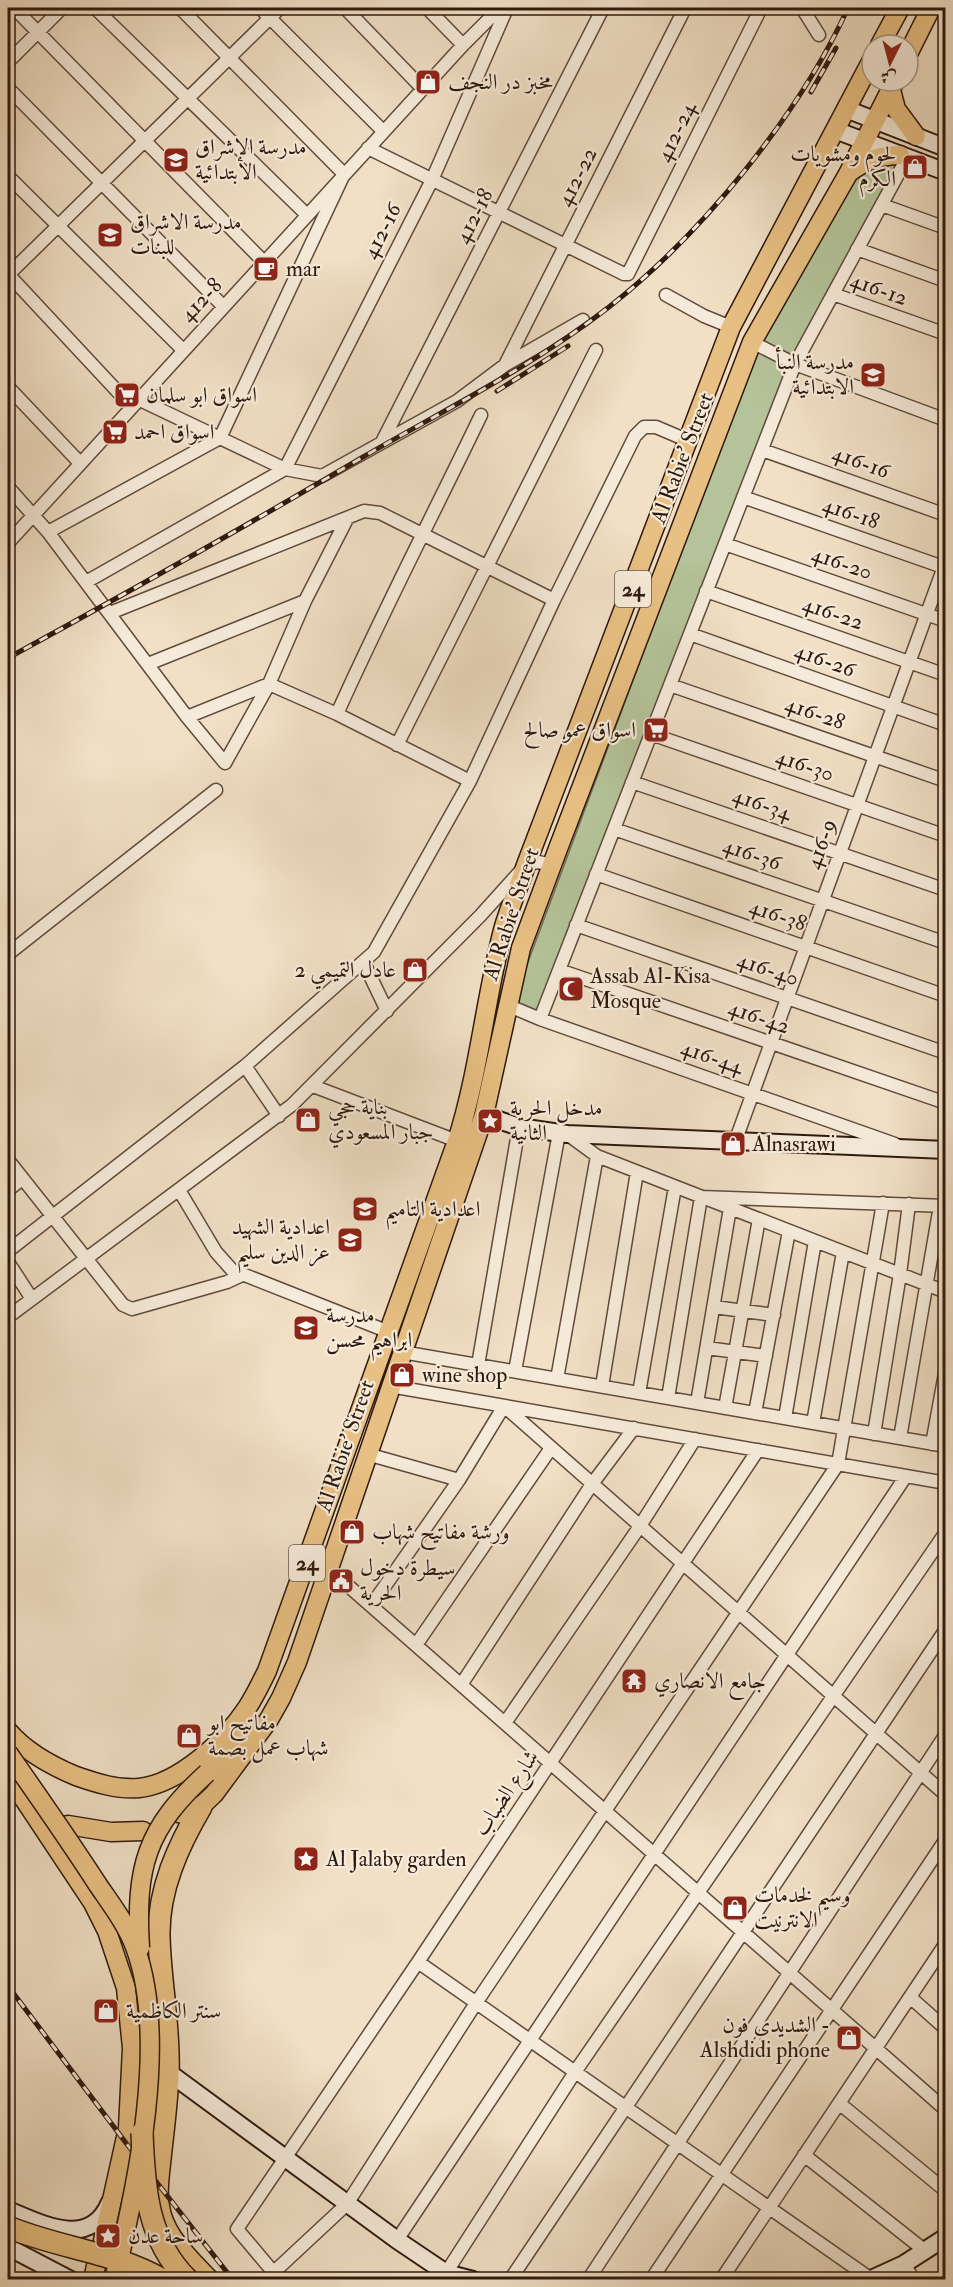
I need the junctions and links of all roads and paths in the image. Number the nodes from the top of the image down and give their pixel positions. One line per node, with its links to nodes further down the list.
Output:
1 (14, 8): 18 (street)
2 (62, 8): 18 (street)
3 (95, 8): 30 (street)
4 (180, 8): 23 (street)
5 (260, 8): 17 (street)
6 (280, 8): 17 (street)
7 (345, 8): 27 (street)
8 (428, 8): 22 (street)
9 (500, 8): 22 (street, 412-8)
10 (507, 8): 45 (street, 412-16)
11 (603, 8): 48 (street, 412-18)
12 (685, 8): 52 (street, 412-22)
13 (760, 8): 52 (street, 412-24)
14 (802, 8): 21 (street)
15 (900, 8): 19 (main road)
16 (931, 8): 20 (main road)
17 (270, 17): 23 (street); 34 (street)
18 (37, 32): 24 (street); 36 (street)
19 (886, 33)
20 (918, 33)
21 (819, 35)
22 (463, 45): 27 (street, 412-8)
23 (230, 57): 30 (street); 42 (street)
24 (8, 62)
25 (860, 83): 31 (main road, Al Rabie' Street / 24)
26 (8, 88): 46 (street)
27 (423, 89): 34 (street, 412-8)
28 (889, 93): 32 (main road, Al Rabie' Street / 24)
29 (894, 93): 35 (main road)
30 (188, 98): 36 (street); 49 (street)
31 (846, 109): 32 (street); 33 (main road, Al Rabie' Street / 24)
32 (875, 121): 35 (street); 37 (main road, Al Rabie' Street / 24)
33 (835, 130): 37 (street); 61 (main road, Al Rabie' Street / 24)
34 (383, 131): 38 (street, 412-8)
35 (915, 136): 39 (street); 40 (street)
36 (145, 140): 46 (street); 54 (street)
37 (864, 142): 40 (street); 43 (main road, Al Rabie' Street / 24)
38 (369, 148): 42 (street, 412-8); 45 (street)
39 (945, 148)
40 (903, 157): 41 (street); 43 (main road); 47 (street)
41 (945, 172)
42 (344, 174): 49 (street, 412-8); 72 (street)
43 (848, 174): 63 (main road, Al Rabie' Street / 24)
44 (8, 176): 50 (street)
45 (432, 180): 48 (street); 77 (street, 412-16)
46 (100, 184): 50 (street); 59 (street)
47 (882, 205): 51 (street); 53 (street)
48 (499, 212): 52 (street); 74 (street, 412-18)
49 (307, 215): 54 (street, 412-8)
50 (58, 226): 55 (street); 64 (street)
51 (945, 228)
52 (566, 244): 67 (street, 412-22)
53 (858, 249): 56 (street); 57 (street)
54 (264, 262): 59 (street, 412-8)
55 (8, 274): 69 (street)
56 (945, 281)
57 (833, 294): 62 (street, 416-12); 66 (street)
58 (666, 295): 61 (street)
59 (223, 306): 64 (street, 412-8)
60 (584, 320): 67 (street)
61 (731, 327): 73 (main road, Al Rabie' Street / 24)
62 (945, 334)
63 (752, 342): 66 (street); 118 (main road, Al Rabie' Street / 24)
64 (183, 350): 69 (street, 412-8)
65 (596, 350): 88 (street)
66 (795, 364): 71 (street); 75 (street)
67 (506, 365): 74 (street)
68 (8, 387): 76 (street)
69 (135, 403): 72 (street); 76 (street, 412-8)
70 (481, 416): 84 (street)
71 (945, 420)
72 (220, 438): 77 (street); 83 (street)
73 (689, 441): 91 (street); 117 (main road, Al Rabie' Street / 24)
74 (382, 444): 77 (street)
75 (762, 450): 79 (street); 81 (street, 416-16)
76 (80, 463): 80 (street, 412-8)
77 (285, 470): 89 (street)
78 (8, 488): 80 (street)
79 (743, 497): 86 (street); 87 (street, 416-18)
80 (33, 513): 83 (street); 85 (street, 412-8)
81 (945, 515)
82 (347, 519): 84 (street); 92 (street); 93 (street)
83 (48, 532): 89 (street)
84 (424, 536): 88 (street); 103 (street)
85 (8, 543)
86 (725, 544): 90 (street); 94 (street, 416-20)
87 (945, 566): 94 (street, 416-9)
88 (487, 568): 91 (street); 107 (street)
89 (86, 582): 93 (street)
90 (706, 591): 96 (street); 97 (street, 416-22)
91 (554, 600): 109 (street)
92 (305, 601): 98 (street); 100 (street)
93 (110, 613): 98 (street)
94 (926, 614): 95 (street, 416-20); 97 (street, 416-9)
95 (945, 621)
96 (690, 634): 101 (street); 102 (street, 416-26)
97 (909, 662): 99 (street, 416-22); 102 (street, 416-9)
98 (148, 664): 104 (street)
99 (945, 675)
100 (269, 684): 103 (street); 104 (street); 104 (street)
101 (670, 685): 106 (street); 108 (street, 416-28)
102 (893, 707): 105 (street, 416-26); 108 (street, 416-9)
103 (337, 714): 107 (street)
104 (187, 717)
105 (945, 725)
106 (651, 734): 111 (street); 113 (street, 416-30)
107 (397, 745): 109 (street)
108 (875, 756): 110 (street, 416-28); 113 (street, 416-9)
109 (471, 781): 126 (street)
110 (945, 781)
111 (632, 782): 114 (street); 116 (street, 416-34)
112 (216, 790): 125 (street)
113 (857, 805): 115 (street, 416-30); 116 (street, 416-9)
114 (614, 829): 119 (street); 121 (street, 416-36)
115 (945, 836)
116 (840, 853): 120 (street, 416-34); 121 (street, 416-9)
117 (526, 865): 118 (street); 131 (street); 143 (main road, Al Rabie' Street / 24)
118 (553, 865): 130 (main road, Al Rabie' Street / 24)
119 (596, 874): 122 (street); 124 (street, 416-38)
120 (945, 890)
121 (822, 901): 123 (street, 416-36); 124 (street, 416-9)
122 (576, 925): 127 (street); 129 (street, 416-40)
123 (945, 943)
124 (806, 947): 128 (street, 416-38); 129 (street, 416-9)
125 (8, 954)
126 (364, 963): 131 (street); 135 (street)
127 (559, 970): 132 (street); 133 (street, 416-42)
128 (945, 996)
129 (787, 998): 133 (street, 416-9); 134 (street, 416-40)
130 (507, 1005): 132 (street, 416-44); 139 (main road, Al Rabie' Street / 24)
131 (387, 1011): 136 (street)
132 (540, 1019): 137 (street, 416-44)
133 (771, 1043): 137 (street, 416-9); 138 (street, 416-42)
134 (945, 1053)
135 (245, 1066): 140 (street); 159 (street)
136 (313, 1086): 140 (street); 143 (street)
137 (752, 1094): 144 (street, 416-9); 145 (street, 416-44)
138 (945, 1103)
139 (484, 1115): 141 (street); 179 (main road, Al Rabie' Street / 24)
140 (279, 1116): 153 (street)
141 (519, 1127): 142 (street); 182 (street)
142 (563, 1133): 144 (street); 147 (street); 184 (street)
143 (458, 1141): 177 (main road, Al Rabie' Street / 24)
144 (735, 1142): 145 (street)
145 (905, 1148): 146 (street)
146 (945, 1150)
147 (597, 1156): 149 (street); 185 (street)
148 (8, 1160): 150 (street)
149 (637, 1172): 151 (street); 187 (street)
150 (22, 1179): 152 (street); 159 (street)
151 (675, 1187): 154 (street); 188 (street)
152 (8, 1190)
153 (179, 1190): 165 (street); 169 (street)
154 (701, 1197): 155 (street); 158 (street); 189 (street)
155 (883, 1203): 156 (street); 167 (street)
156 (909, 1204): 157 (street); 168 (street)
157 (943, 1206): 170 (street)
158 (730, 1208): 160 (street); 173 (street)
159 (51, 1216): 163 (street); 165 (street)
160 (759, 1219): 161 (street); 174 (street)
161 (789, 1231): 162 (street); 175 (street)
162 (815, 1241): 164 (street); 194 (street)
163 (8, 1251)
164 (843, 1252): 167 (street); 195 (street)
165 (86, 1258): 169 (street); 172 (street)
166 (8, 1262): 172 (street)
167 (873, 1264): 168 (street); 197 (street)
168 (900, 1274): 170 (street); 198 (street)
169 (242, 1275): 177 (street)
170 (927, 1285): 171 (street); 199 (street)
171 (945, 1292)
172 (32, 1299): 176 (street)
173 (714, 1307): 174 (street); 178 (street)
174 (743, 1310): 175 (street); 180 (street)
175 (774, 1315): 181 (street)
176 (8, 1317)
177 (389, 1332): 228 (main road, Al Rabie' Street / 24)
178 (707, 1348): 180 (street); 190 (street)
179 (402, 1352): 182 (street); 186 (main road, Al Rabie' Street / 24)
180 (735, 1352): 181 (street); 192 (street)
181 (766, 1356): 193 (street)
182 (478, 1365): 184 (street)
183 (945, 1368): 201 (street)
184 (515, 1371): 185 (street)
185 (557, 1379): 187 (street)
186 (390, 1386): 191 (street); 205 (main road, Al Rabie' Street / 24)
187 (602, 1386): 188 (street)
188 (639, 1393): 189 (street)
189 (668, 1398): 190 (street)
190 (697, 1403): 192 (street)
191 (504, 1406): 196 (street); 203 (street); 208 (street)
192 (725, 1408): 193 (street)
193 (755, 1413): 194 (street)
194 (785, 1418): 195 (street)
195 (813, 1423): 197 (street)
196 (634, 1428): 200 (street); 210 (street)
197 (844, 1429): 198 (street); 206 (street)
198 (874, 1434): 199 (street)
199 (900, 1438): 201 (street)
200 (695, 1439): 204 (street); 211 (street)
201 (932, 1444): 202 (street)
202 (945, 1446)
203 (551, 1448): 210 (street); 218 (street)
204 (758, 1450): 206 (street); 213 (street, شارع الضباب)
205 (364, 1462): 208 (street); 214 (main road, Al Rabie' Street / 24); 244 (main road, bridge)
206 (838, 1464): 207 (street); 216 (street)
207 (906, 1476): 209 (street); 219 (street)
208 (459, 1480): 215 (street)
209 (945, 1483)
210 (592, 1484): 211 (street); 220 (street)
211 (640, 1526): 213 (street); 222 (street)
212 (945, 1532): 221 (street)
213 (682, 1564): 216 (street); 227 (street, شارع الضباب)
214 (329, 1569): 215 (street); 234 (main road, Al Rabie' Street / 24)
215 (372, 1606): 218 (street)
216 (738, 1613): 219 (street); 233 (street)
217 (945, 1629): 224 (street)
218 (416, 1645): 220 (street)
219 (786, 1655): 221 (street); 239 (street)
220 (461, 1685): 222 (street)
221 (833, 1696): 224 (street); 240 (street)
222 (505, 1723): 227 (street)
223 (8, 1731): 228 (main road)
224 (876, 1733): 229 (street); 241 (street)
225 (945, 1734): 229 (street)
226 (8, 1753): 244 (main road, bridge)
227 (550, 1763): 233 (street); 243 (street, شارع الضباب)
228 (185, 1768): 234 (main road)
229 (920, 1773): 231 (street); 245 (street)
230 (8, 1775): 232 (main road)
231 (945, 1796)
232 (23, 1797): 235 (main road); 263 (main road)
233 (605, 1811): 239 (street); 247 (street)
234 (181, 1812): 252 (highway)
235 (40, 1813)
236 (68, 1825): 237 (main road)
237 (142, 1831)
238 (945, 1839): 248 (street)
239 (654, 1853): 240 (street); 250 (street)
240 (698, 1893): 241 (street); 253 (street)
241 (743, 1932): 245 (street); 255 (street)
242 (945, 1947): 246 (street)
243 (418, 1962): 247 (street); 260 (street, شارع الضباب)
244 (141, 1965): 257 (main road, bridge)
245 (789, 1972): 248 (street); 258 (street)
246 (910, 1997): 249 (street); 251 (street)
247 (476, 2003): 250 (street); 264 (street)
248 (832, 2010): 251 (street); 261 (street)
249 (945, 2029)
250 (529, 2040): 253 (street); 269 (street)
251 (875, 2048): 254 (street); 256 (street)
252 (168, 2072): 260 (street); 283 (highway)
253 (575, 2072): 255 (street); 274 (street)
254 (839, 2103): 259 (street); 262 (street)
255 (625, 2107): 258 (street); 285 (street)
256 (945, 2110)
257 (142, 2133): 280 (main road, bridge); 282 (highway, bridge)
258 (677, 2143): 261 (street); 286 (street)
259 (804, 2155): 265 (street); 271 (street)
260 (285, 2156): 264 (street); 275 (street, شارع الضباب)
261 (722, 2175): 265 (street); 287 (street)
262 (945, 2192)
263 (112, 2198): 266 (street); 279 (main road)
264 (347, 2204): 269 (street); 275 (street)
265 (769, 2208): 276 (street); 288 (street)
266 (8, 2210)
267 (8, 2227): 281 (highway, bridge)
268 (945, 2237): 271 (street)
269 (397, 2240): 274 (street)
270 (8, 2247): 272 (street)
271 (924, 2250): 273 (street)
272 (47, 2269): 277 (street); 278 (street)
273 (904, 2272): 276 (street); 289 (street)
274 (446, 2273): 284 (street)
275 (277, 2276)
276 (870, 2279)
277 (62, 2280)
278 (71, 2280)
279 (93, 2280)
280 (114, 2280)
281 (163, 2280)
282 (188, 2280)
283 (208, 2280)
284 (473, 2280)
285 (510, 2280)
286 (588, 2280)
287 (651, 2280)
288 (721, 2280)
289 (914, 2280)

